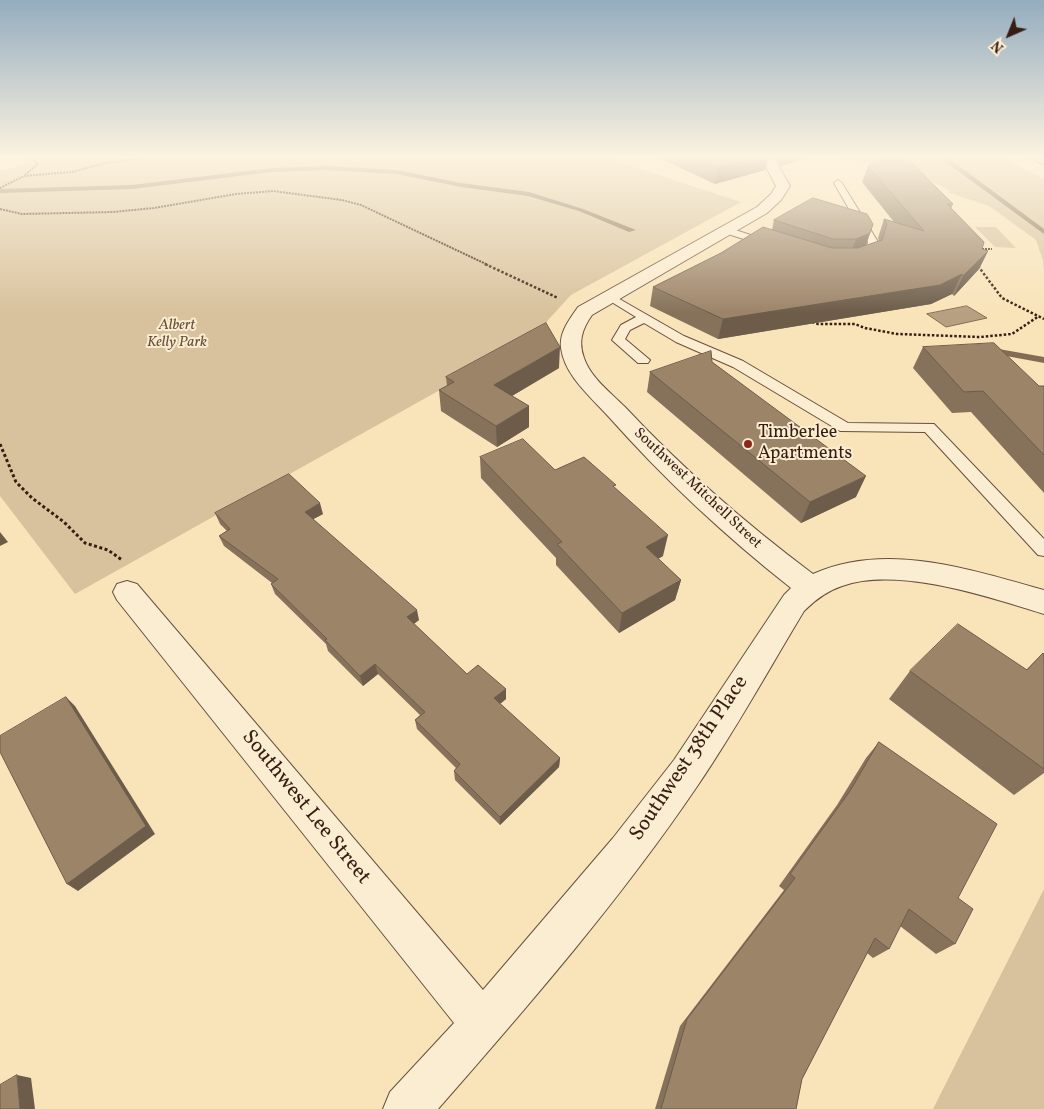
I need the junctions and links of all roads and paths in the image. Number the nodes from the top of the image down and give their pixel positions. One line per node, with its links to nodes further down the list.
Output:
1 (2, 209): 2 (path)
2 (146, 209)
3 (369, 209): 13 (path)
4 (763, 209): 6 (street, Southwest Mitchell Street)
5 (853, 209): 10 (lane)
6 (726, 230): 7 (lane); 12 (street, Southwest Mitchell Street)
7 (775, 246)
8 (974, 248): 9 (path)
9 (992, 249)
10 (851, 262)
11 (976, 262): 14 (path)
12 (609, 296): 13 (street, Southwest Mitchell Street); 15 (lane)
13 (586, 311): 22 (street, Southwest Mitchell Street)
14 (1039, 316): 16 (path); 17 (path)
15 (646, 318): 18 (lane); 21 (lane)
16 (1044, 319)
17 (810, 321)
18 (644, 360)
19 (0, 444): 20 (path)
20 (2, 450): 23 (path)
21 (1044, 550)
22 (811, 588): 24 (street, Southwest 38th Place); 25 (street, Southwest 38th Place)
23 (127, 592): 25 (street, Southwest Lee Street)
24 (1044, 602)
25 (483, 1024): 26 (street, Southwest 38th Place)
26 (407, 1109)

